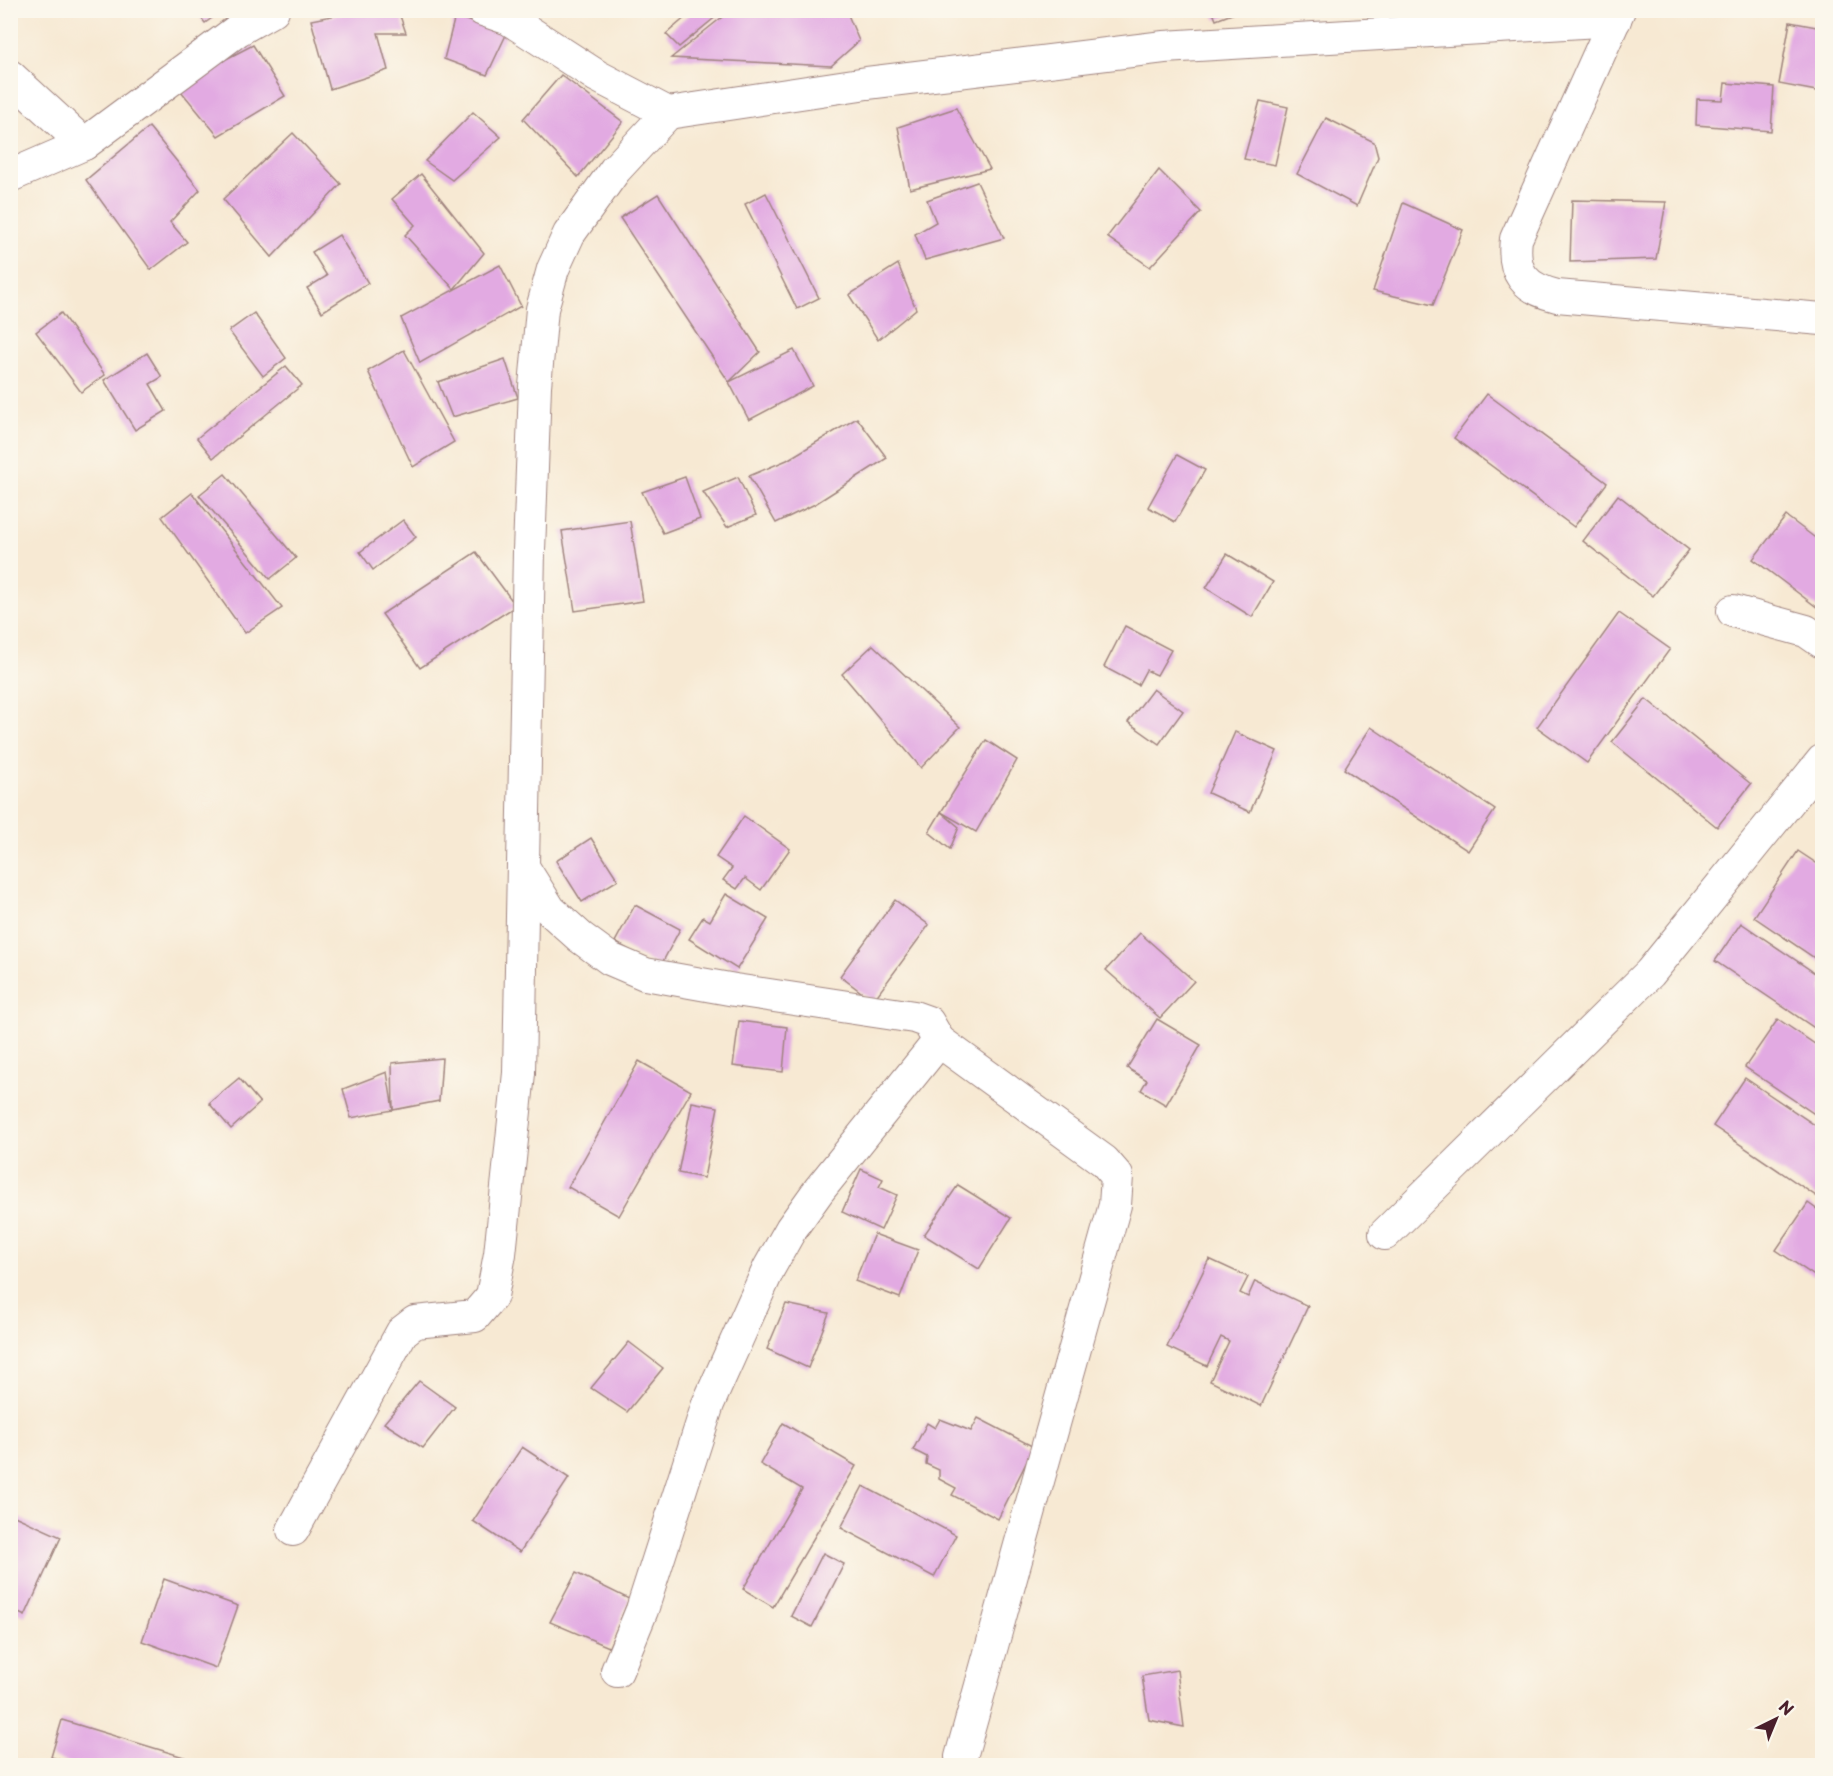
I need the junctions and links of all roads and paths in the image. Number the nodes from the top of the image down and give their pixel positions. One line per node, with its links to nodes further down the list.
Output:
1 (273, 10): 6 (street)
2 (483, 10): 5 (street)
3 (1617, 15): 5 (street); 8 (street)
4 (10, 76): 6 (street)
5 (668, 113): 12 (street)
6 (84, 144): 7 (street)
7 (10, 176)
8 (1822, 319)
9 (1733, 611): 10 (street)
10 (1822, 642)
11 (1822, 761): 14 (street)
12 (525, 870): 13 (street); 15 (street)
13 (939, 1041): 16 (street); 17 (street)
14 (1384, 1234)
15 (293, 1530)
16 (617, 1671)
17 (961, 1757)

